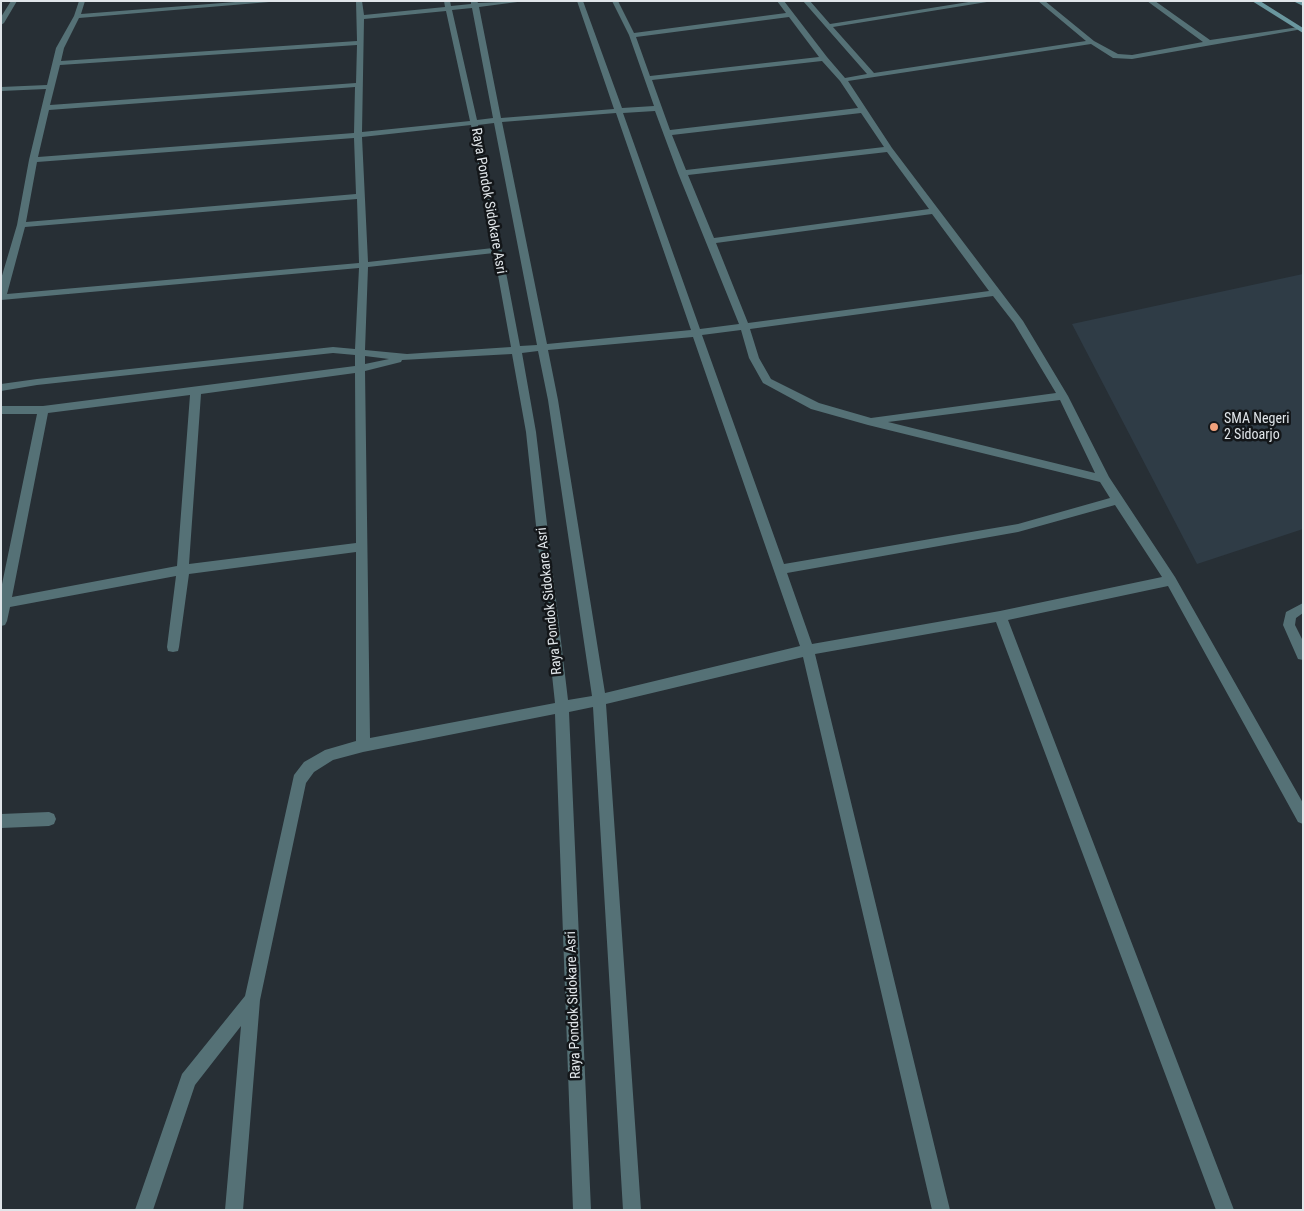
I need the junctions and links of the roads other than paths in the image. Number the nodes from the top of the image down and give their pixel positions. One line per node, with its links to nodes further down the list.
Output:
1 (14, 1): 21 (street)
2 (82, 1): 19 (street)
3 (278, 1): 19 (street)
4 (359, 1): 20 (street)
5 (522, 1): 15 (street)
6 (580, 1): 39 (street)
7 (615, 1): 24 (street)
8 (780, 1): 18 (street)
9 (806, 1): 22 (street)
10 (990, 1): 22 (street)
11 (1041, 1): 25 (street)
12 (1150, 1): 27 (street)
13 (1255, 1): 23 (main road)
14 (1297, 1): 16 (main road)
15 (475, 3): 17 (street); 40 (street)
16 (1303, 4)
17 (447, 5): 20 (street); 41 (street, Raya Pondok Sidokare Asri)
18 (790, 15): 24 (street); 28 (street)
19 (77, 16): 29 (street)
20 (361, 17): 26 (street)
21 (1, 23)
22 (828, 26): 30 (street)
23 (1300, 29): 27 (street)
24 (632, 35): 31 (street)
25 (1092, 42): 27 (street); 30 (street)
26 (360, 43): 29 (street); 33 (street)
27 (1207, 43)
28 (824, 59): 31 (street); 32 (street)
29 (57, 63): 34 (street)
30 (873, 76): 32 (street)
31 (648, 78): 37 (street)
32 (843, 80): 38 (street)
33 (359, 85): 36 (street); 43 (street)
34 (51, 87): 35 (street); 36 (street)
35 (1, 89)
36 (46, 108): 45 (street)
37 (658, 108): 39 (street); 42 (street)
38 (864, 110): 42 (street); 44 (street)
39 (618, 111): 40 (street); 56 (street)
40 (499, 120): 41 (street); 59 (street)
41 (474, 123): 43 (street); 51 (street, Raya Pondok Sidokare Asri)
42 (667, 133): 46 (street)
43 (358, 135): 45 (street); 47 (street)
44 (890, 149): 46 (street); 48 (street)
45 (32, 160): 49 (street)
46 (682, 173): 50 (street)
47 (361, 196): 49 (street); 52 (street)
48 (935, 211): 50 (street); 53 (street)
49 (21, 225): 54 (street)
50 (710, 241): 55 (street)
51 (497, 250): 52 (street); 57 (street, Raya Pondok Sidokare Asri)
52 (364, 266): 54 (street); 58 (street)
53 (995, 293): 55 (street); 64 (street)
54 (1, 297)
55 (744, 325): 56 (street); 67 (street)
56 (697, 333): 59 (street); 71 (street)
57 (516, 350): 59 (street); 60 (street); 82 (street, Raya Pondok Sidokare Asri)
58 (360, 353): 60 (street); 61 (street); 62 (street)
59 (544, 353): 81 (street)
60 (407, 357): 61 (street)
61 (360, 368): 63 (street); 70 (street)
62 (1, 388)
63 (196, 391): 66 (street); 72 (street)
64 (1063, 396): 67 (street); 68 (street)
65 (1, 410): 66 (street)
66 (43, 410): 74 (street)
67 (868, 421): 68 (street)
68 (1104, 479): 69 (street)
69 (1117, 500): 71 (street); 73 (street)
70 (361, 547): 72 (street); 83 (street)
71 (780, 569): 80 (street)
72 (183, 570): 74 (street); 78 (street)
73 (1171, 580): 76 (street); 84 (street)
74 (3, 604): 77 (street)
75 (1303, 608): 79 (street)
76 (1000, 616): 80 (street); 93 (street)
77 (1, 621)
78 (173, 647)
79 (1301, 647)
80 (808, 650): 81 (street); 92 (street)
81 (599, 700): 82 (street); 91 (street)
82 (562, 708): 83 (street); 90 (street, Raya Pondok Sidokare Asri)
83 (363, 746): 87 (street)
84 (1303, 817)
85 (49, 819): 86 (street)
86 (1, 821)
87 (252, 1000): 88 (street); 89 (street)
88 (144, 1210)
89 (234, 1210)
90 (582, 1210)
91 (632, 1210)
92 (941, 1210)
93 (1225, 1210)

